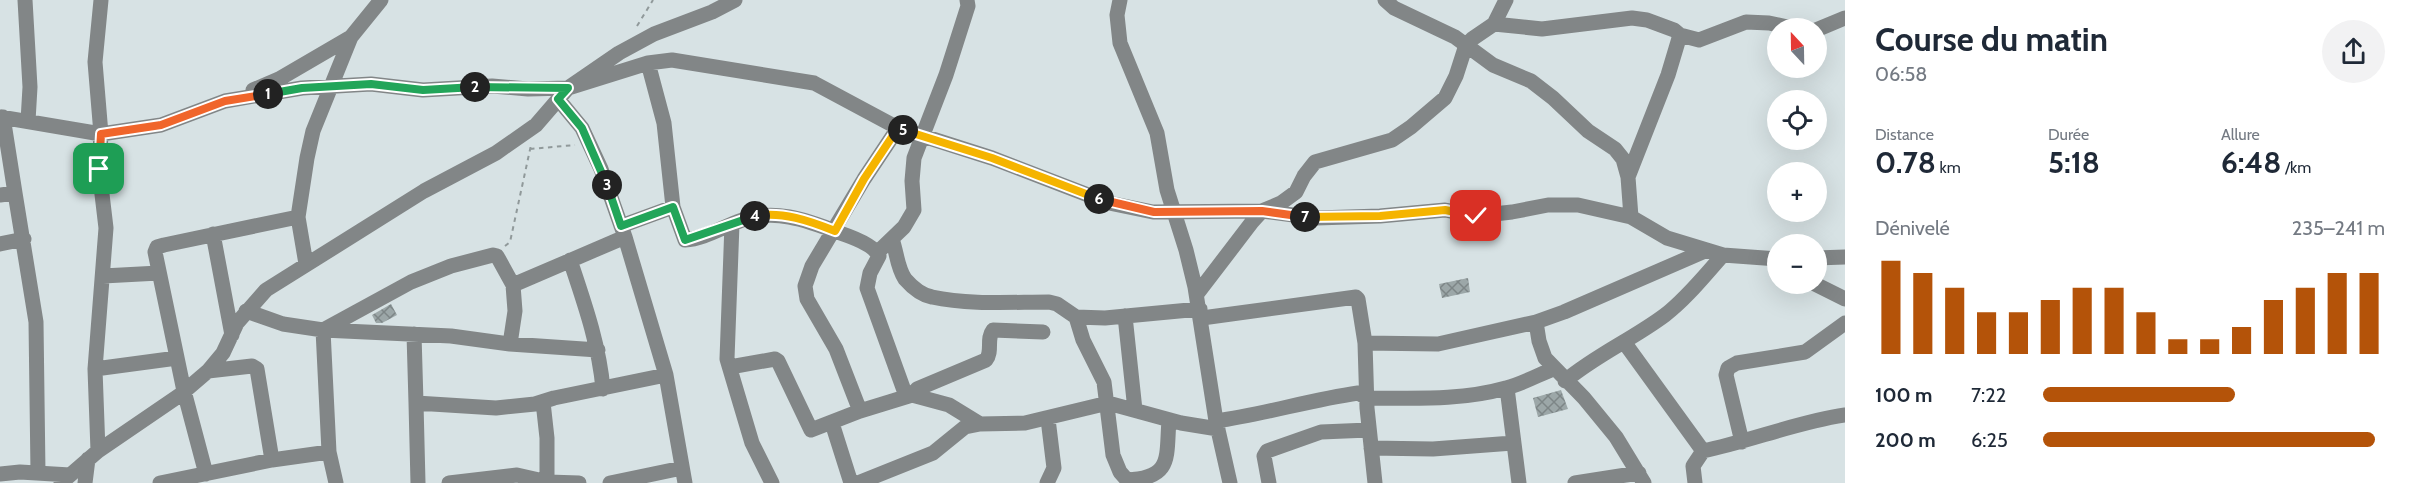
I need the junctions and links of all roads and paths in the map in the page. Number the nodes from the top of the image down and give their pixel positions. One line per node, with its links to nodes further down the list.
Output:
1 (25, 0): 21 (street)
2 (101, 0): 24 (street)
3 (967, 0): 25 (street)
4 (1120, 0): 32 (street)
5 (1385, 0): 15 (street)
6 (1506, 0): 11 (street)
7 (724, 2): 18 (street)
8 (375, 4): 14 (street)
9 (1845, 18): 12 (street)
10 (1767, 23): 13 (street)
11 (1494, 24): 13 (street); 15 (street)
12 (1827, 25)
13 (1680, 35): 28 (street)
14 (351, 37): 17 (street); 19 (street)
15 (1466, 45): 28 (street); 31 (street)
16 (648, 63): 18 (street); 23 (street); 30 (street)
17 (332, 86): 18 (street); 19 (street); 33 (street)
18 (563, 93): 22 (street); 26 (street)
19 (225, 101): 24 (street)
20 (1, 117): 21 (street); 29 (street)
21 (28, 121): 24 (street)
22 (536, 125): 27 (path); 50 (street)
23 (898, 128): 25 (street); 36 (street)
24 (101, 134): 52 (street)
25 (923, 136): 32 (street); 40 (street)
26 (590, 146): 27 (path); 37 (street)
27 (530, 149): 44 (path)
28 (1628, 177): 34 (street)
29 (7, 194): 39 (street)
30 (673, 207): 35 (street); 37 (street)
31 (1262, 211): 32 (street); 34 (street); 56 (street)
32 (1173, 212): 56 (street)
33 (298, 217): 38 (street); 50 (street)
34 (1631, 217): 42 (street)
35 (732, 224): 36 (street); 71 (street)
36 (835, 231): 43 (street); 86 (street)
37 (623, 232): 49 (street); 75 (street)
38 (213, 234): 51 (street); 65 (street)
39 (24, 239): 41 (street); 101 (street)
40 (892, 239): 43 (street); 59 (street)
41 (0, 244)
42 (1707, 250): 45 (street); 60 (street)
43 (878, 252): 80 (street)
44 (495, 255): 53 (street); 62 (street)
45 (1723, 255): 48 (street); 66 (street)
46 (1844, 256): 47 (street)
47 (1827, 257)
48 (1767, 259)
49 (570, 260): 53 (street); 69 (street)
50 (306, 264): 57 (street)
51 (159, 273): 52 (street); 70 (street)
52 (103, 276): 72 (street)
53 (513, 285): 68 (street)
54 (1827, 291): 55 (street)
55 (1845, 299)
56 (1199, 307): 58 (street); 67 (street); 92 (street)
57 (246, 311): 62 (street); 65 (street)
58 (1125, 316): 59 (street); 85 (street)
59 (1076, 317): 84 (street)
60 (1536, 322): 67 (street); 73 (street)
61 (1845, 323): 94 (street)
62 (322, 330): 64 (street); 98 (street)
63 (1043, 332): 80 (street)
64 (414, 334): 68 (street); 83 (street)
65 (232, 335): 74 (street)
66 (1624, 342): 76 (street); 97 (street)
67 (1365, 343): 81 (street)
68 (510, 344): 69 (street)
69 (598, 350): 78 (street)
70 (177, 358): 72 (street); 79 (street)
71 (730, 367): 90 (street); 115 (street)
72 (94, 369): 99 (street)
73 (1553, 369): 76 (street); 77 (street)
74 (208, 370): 79 (street); 100 (street)
75 (666, 375): 78 (street); 104 (street)
76 (1565, 381): 105 (street)
77 (1507, 388): 81 (street); 95 (street)
78 (603, 389): 82 (street)
79 (184, 391): 99 (street); 103 (street)
80 (909, 395): 86 (street); 91 (street)
81 (1367, 398): 92 (street); 93 (street)
82 (543, 402): 83 (street); 107 (street)
83 (416, 403): 111 (street)
84 (1108, 403): 85 (street); 88 (street); 89 (street)
85 (1135, 410): 89 (street)
86 (860, 411): 90 (street)
87 (1845, 415): 94 (street)
88 (1048, 419): 91 (street); 118 (street)
89 (1169, 420): 92 (street)
90 (832, 423): 116 (street)
91 (980, 424): 117 (street)
92 (1217, 425): 119 (street)
93 (1369, 430): 96 (street); 120 (street)
94 (1742, 442): 97 (street)
95 (1513, 443): 96 (street); 122 (street)
96 (1371, 448): 121 (street)
97 (1703, 451): 124 (street)
98 (329, 452): 100 (street); 110 (street)
99 (93, 455): 106 (street); 108 (street)
100 (272, 460): 103 (street)
101 (38, 473): 102 (street); 106 (street)
102 (0, 474)
103 (206, 474): 109 (street)
104 (684, 476): 114 (street)
105 (1642, 478): 123 (street)
106 (66, 479)
107 (548, 482): 112 (street); 113 (street)
108 (85, 483)
109 (160, 483)
110 (336, 483)
111 (418, 483)
112 (447, 483)
113 (579, 483)
114 (610, 483)
115 (772, 483)
116 (851, 483)
117 (858, 483)
118 (1047, 483)
119 (1230, 483)
120 (1269, 483)
121 (1375, 483)
122 (1519, 483)
123 (1575, 483)
124 (1695, 483)

